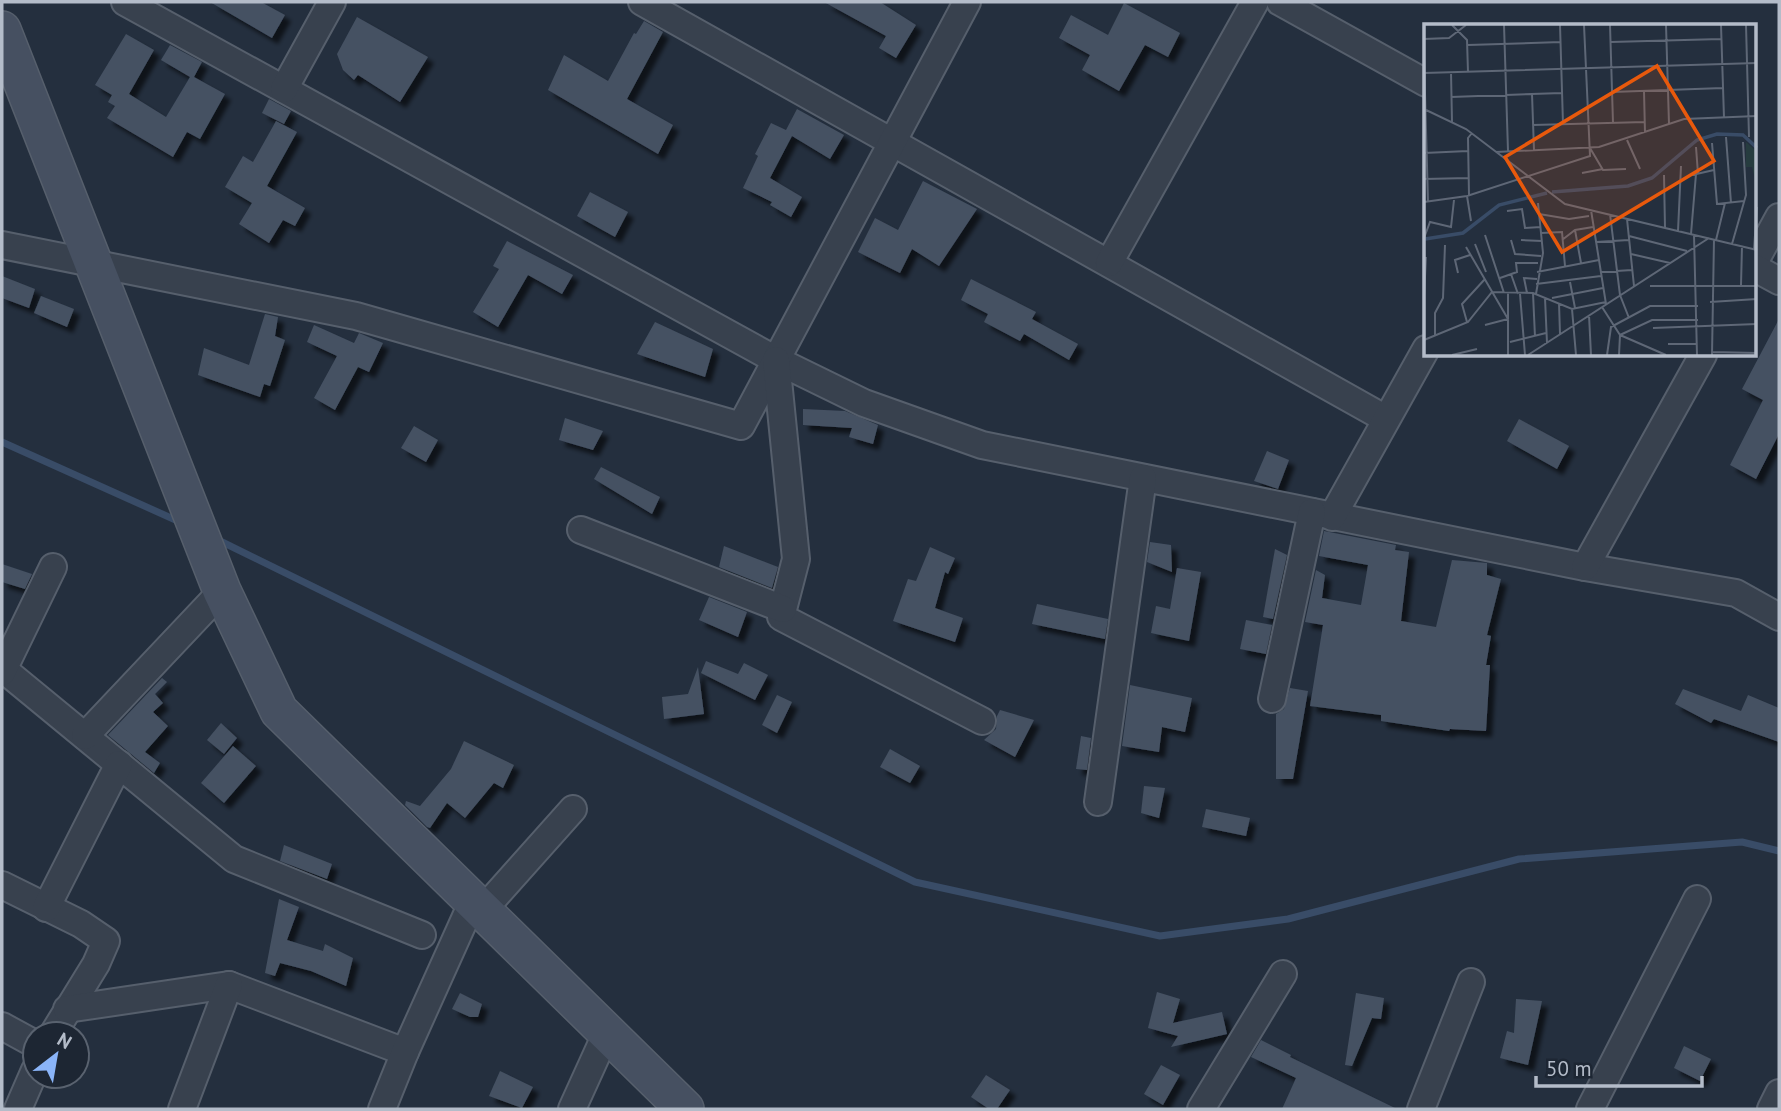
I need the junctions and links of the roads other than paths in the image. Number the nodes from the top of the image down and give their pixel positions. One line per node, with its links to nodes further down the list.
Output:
1 (125, 2): 10 (street)
2 (332, 2): 10 (street)
3 (642, 2): 7 (street)
4 (967, 2): 11 (street)
5 (1255, 2): 15 (street)
6 (1280, 2): 9 (street)
7 (680, 11): 11 (street)
8 (2, 30): 16 (street)
9 (1424, 82)
10 (284, 89): 21 (street)
11 (892, 142): 15 (street); 21 (street)
12 (1779, 217): 14 (street)
13 (2, 245): 16 (street)
14 (1756, 259)
15 (1109, 263): 22 (street)
16 (94, 264): 21 (street); 28 (street)
17 (1756, 269): 18 (street)
18 (1779, 282)
19 (1424, 353): 22 (street)
20 (1702, 357): 27 (street)
21 (776, 360): 23 (street); 29 (street)
22 (1387, 419): 24 (street)
23 (1143, 478): 24 (street); 36 (street)
24 (1322, 514): 27 (street); 32 (street)
25 (581, 530): 29 (street)
26 (52, 566): 31 (street)
27 (1585, 567): 30 (street)
28 (222, 591): 34 (street); 40 (street)
29 (783, 609): 33 (street)
30 (1779, 617)
31 (3, 670): 34 (street)
32 (1272, 699)
33 (982, 721)
34 (85, 736): 35 (street)
35 (119, 764): 41 (street); 42 (street)
36 (1098, 802)
37 (573, 809): 40 (street)
38 (2, 885): 41 (street)
39 (1697, 900): 62 (street)
40 (478, 906): 49 (street); 51 (street)
41 (46, 908): 46 (street)
42 (422, 935)
43 (1283, 974): 60 (street)
44 (1471, 982): 61 (street)
45 (229, 985): 46 (street); 51 (street); 56 (street)
46 (67, 1009): 47 (street)
47 (61, 1020)
48 (2, 1026): 50 (street)
49 (607, 1032): 58 (street); 59 (street)
50 (21, 1036)
51 (405, 1052): 57 (street)
52 (25, 1090): 55 (street)
53 (1779, 1093): 63 (street)
54 (2, 1102): 55 (street)
55 (16, 1109)
56 (182, 1109)
57 (382, 1109)
58 (572, 1109)
59 (685, 1109)
60 (1202, 1109)
61 (1421, 1109)
62 (1590, 1109)
63 (1771, 1109)

